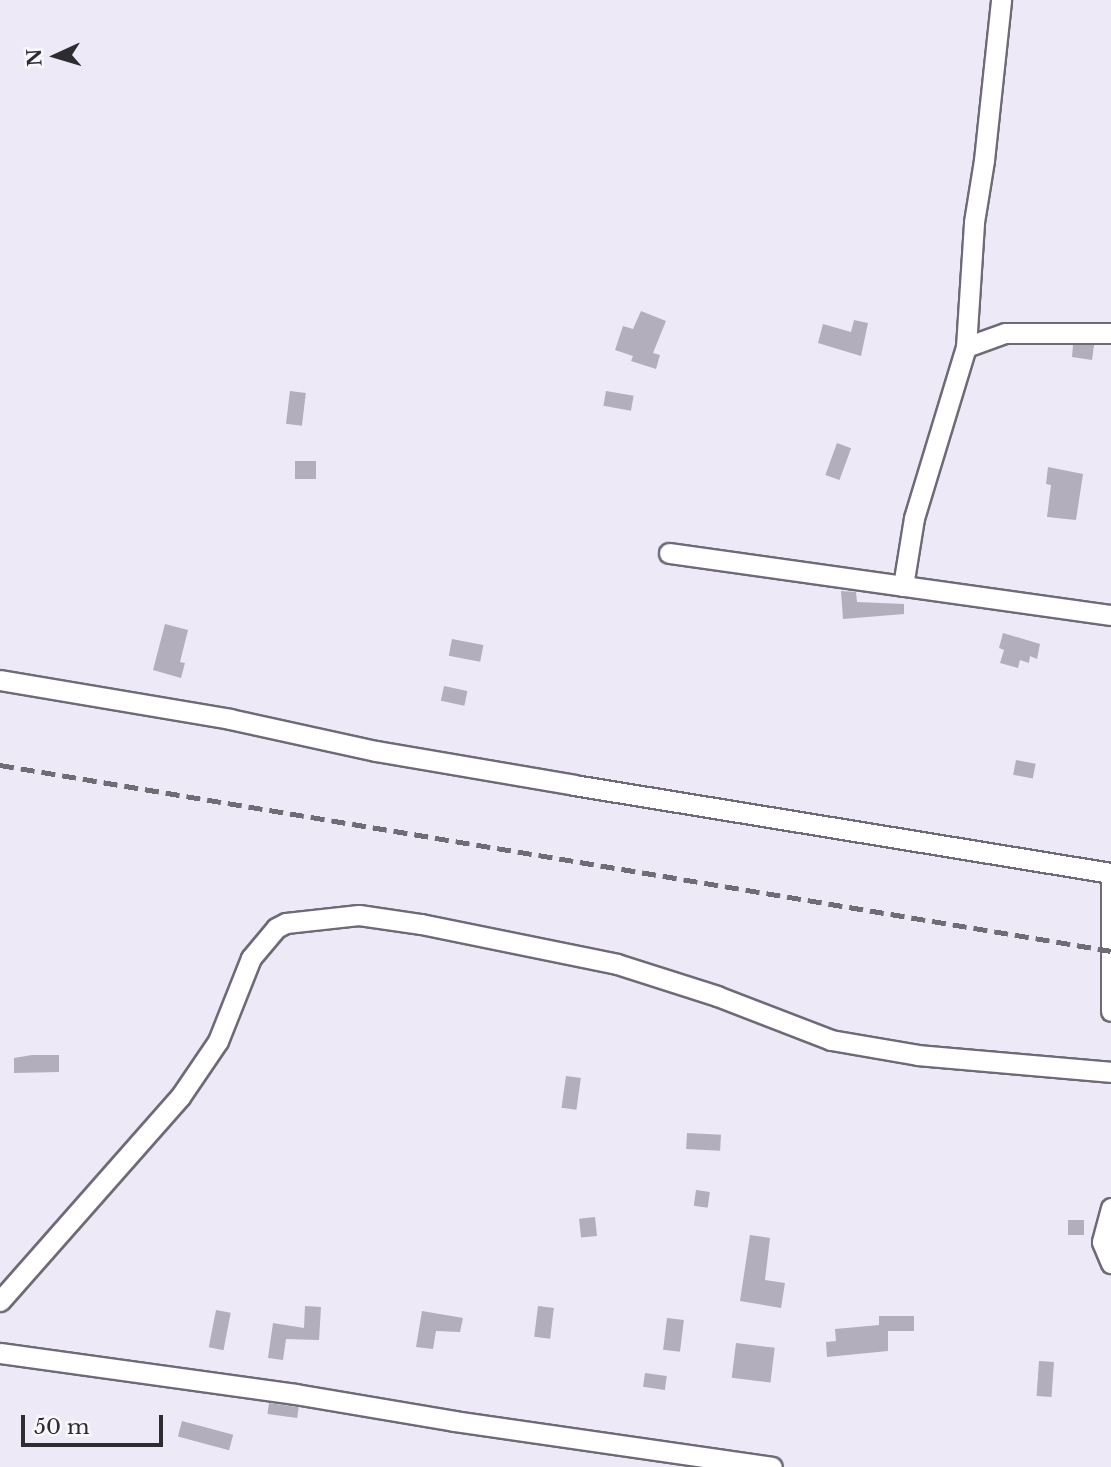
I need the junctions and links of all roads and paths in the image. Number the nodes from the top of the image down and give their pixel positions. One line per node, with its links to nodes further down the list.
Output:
1 (1001, 0): 3 (street)
2 (1111, 333): 3 (street)
3 (966, 347): 5 (street)
4 (669, 553): 5 (street)
5 (903, 586): 6 (street)
6 (1111, 615)
7 (0, 680): 8 (street)
8 (1111, 874): 9 (street)
9 (1111, 1011)
10 (1111, 1072): 13 (street)
11 (1111, 1208): 12 (street)
12 (1111, 1263)
13 (0, 1301)
14 (0, 1353): 15 (street)
15 (772, 1467)

